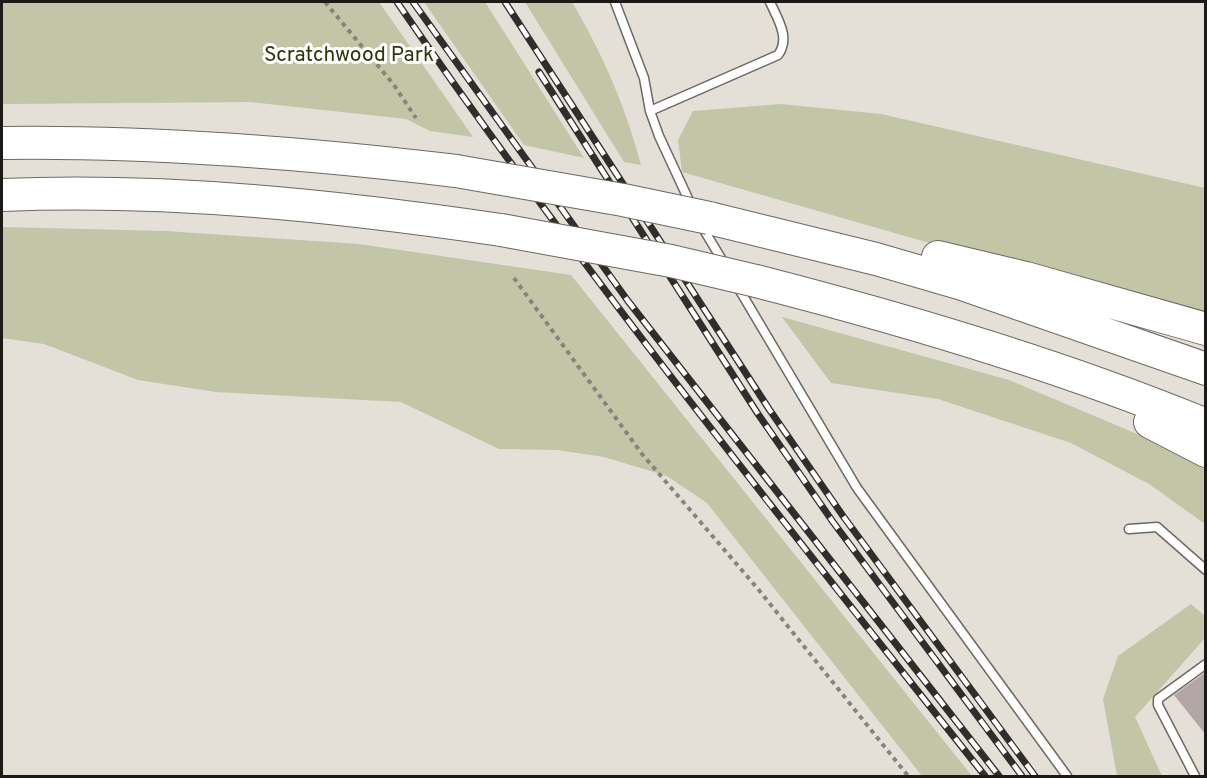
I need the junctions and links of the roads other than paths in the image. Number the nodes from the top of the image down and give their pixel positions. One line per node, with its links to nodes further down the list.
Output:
1 (615, 2): 3 (lane)
2 (770, 2): 3 (lane)
3 (650, 111): 15 (lane)
4 (2, 143): 6 (highway, bridge)
5 (2, 195): 8 (highway, bridge)
6 (709, 218): 7 (highway); 9 (highway)
7 (1206, 329)
8 (1030, 360): 10 (highway); 11 (highway)
9 (1206, 369)
10 (1206, 425)
11 (1206, 451)
12 (1129, 529): 13 (lane)
13 (1206, 570)
14 (1206, 664): 16 (lane)
15 (1067, 777)
16 (1195, 777)

